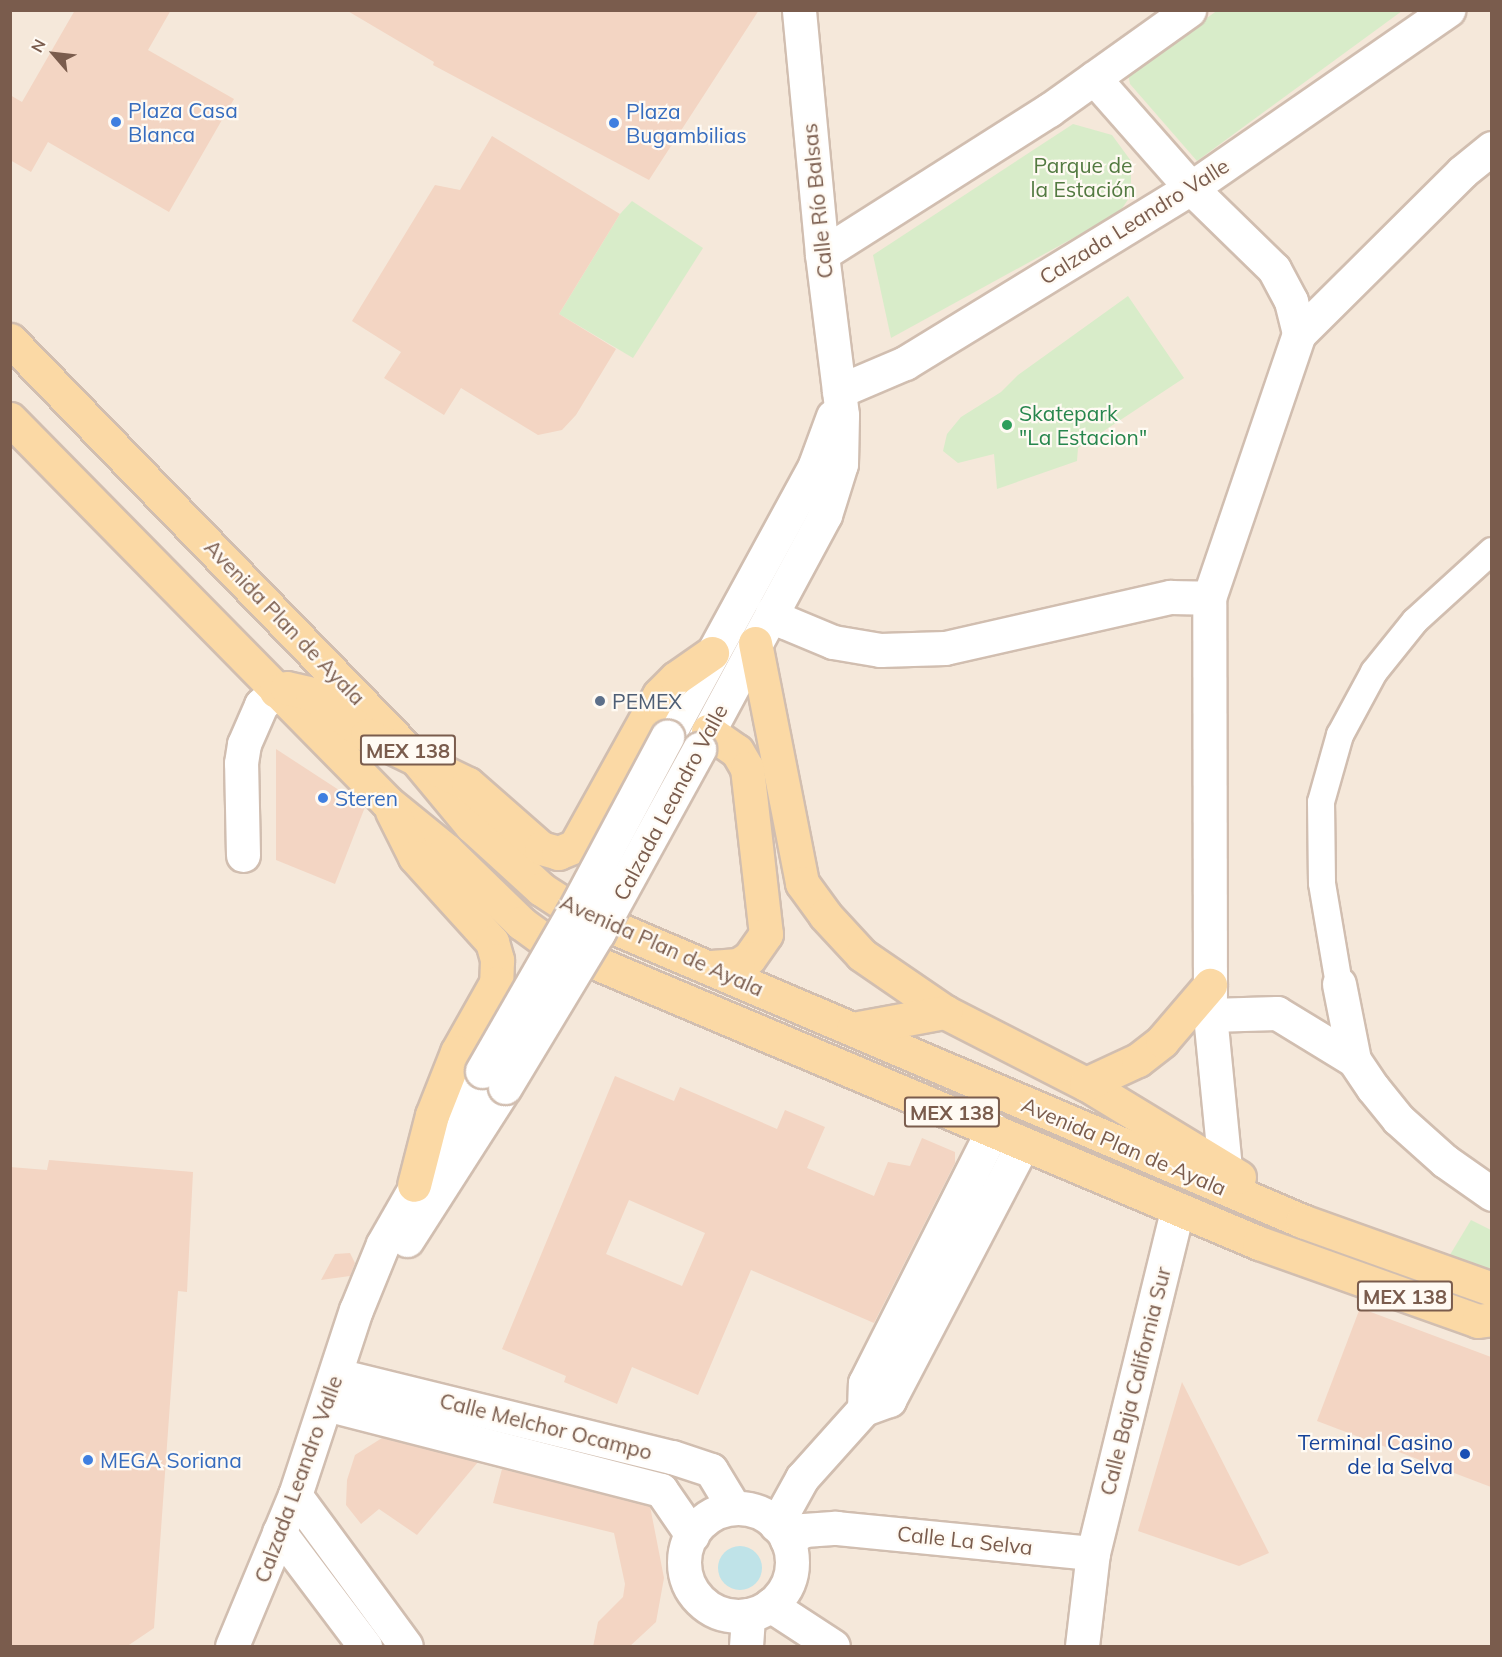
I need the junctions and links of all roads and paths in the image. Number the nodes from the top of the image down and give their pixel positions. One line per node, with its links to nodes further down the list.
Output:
1 (799, 10): 7 (street, Calle Río Balsas)
2 (1189, 10): 4 (street)
3 (1448, 10): 6 (street, Calzada Leandro Valle)
4 (1094, 78): 6 (street); 7 (street)
5 (1491, 148): 8 (street)
6 (1191, 188): 8 (street); 10 (street, Calzada Leandro Valle)
7 (822, 255): 10 (street, Calle Río Balsas)
8 (1299, 334): 13 (street)
9 (10, 340): 19 (main road, Avenida Plan de Ayala / MEX 138)
10 (838, 391): 14 (street, Calzada Leandro Valle); 16 (street, Calzada Leandro Valle)
11 (10, 419): 17 (main road, Avenida Plan de Ayala / MEX 138)
12 (1491, 551): 23 (street)
13 (1209, 598): 14 (street); 24 (street)
14 (772, 612): 15 (street, Calzada Leandro Valle)
15 (755, 643): 18 (street, Calzada Leandro Valle); 25 (main road)
16 (712, 653): 19 (main road); 28 (street, Calzada Leandro Valle, bridge)
17 (276, 691): 19 (main road); 20 (main road, Avenida Plan de Ayala / MEX 138); 21 (street)
18 (703, 740): 22 (main road); 28 (street, Calzada Leandro Valle, bridge)
19 (417, 760): 22 (main road, Avenida Plan de Ayala / MEX 138)
20 (387, 802): 31 (main road, Avenida Plan de Ayala / MEX 138); 34 (main road)
21 (243, 855)
22 (711, 967): 26 (main road, Avenida Plan de Ayala / MEX 138)
23 (1339, 984): 27 (street)
24 (1210, 1000): 27 (street); 29 (main road); 33 (street)
25 (949, 1014): 26 (main road); 29 (main road); 30 (main road)
26 (853, 1029): 30 (main road, Avenida Plan de Ayala / MEX 138)
27 (1354, 1060): 35 (street)
28 (493, 1079): 34 (street, Calzada Leandro Valle); 39 (street, Calzada Leandro Valle)
29 (1086, 1084): 33 (main road)
30 (999, 1094): 37 (main road, Avenida Plan de Ayala / MEX 138)
31 (993, 1130): 32 (main road, Avenida Plan de Ayala / MEX 138); 42 (street)
32 (1023, 1144): 36 (main road, Avenida Plan de Ayala / MEX 138); 42 (street)
33 (1225, 1168): 37 (main road)
34 (414, 1185): 39 (street, Calzada Leandro Valle)
35 (1491, 1194)
36 (1177, 1210): 40 (main road, Avenida Plan de Ayala / MEX 138); 48 (street, Calle Baja California Sur)
37 (1302, 1221): 38 (main road, Avenida Plan de Ayala / MEX 138)
38 (1491, 1289)
39 (357, 1310): 41 (street, Calzada Leandro Valle)
40 (1491, 1319)
41 (332, 1390): 43 (street, Calzada Leandro Valle); 44 (street, Calle Melchor Ocampo); 46 (street, Calle Melchor Ocampo)
42 (864, 1409): 47 (street)
43 (295, 1495): 45 (street, Calzada Leandro Valle); 52 (street)
44 (735, 1509): 46 (street); 47 (street)
45 (279, 1532): 50 (street, Calzada Leandro Valle); 51 (street)
46 (692, 1535): 49 (street)
47 (785, 1546): 48 (street, Calle La Selva); 49 (street)
48 (1093, 1553): 54 (street, Calle Baja California Sur)
49 (755, 1622): 53 (street)
50 (237, 1644)
51 (365, 1647)
52 (406, 1647)
53 (832, 1647)
54 (1082, 1647)

